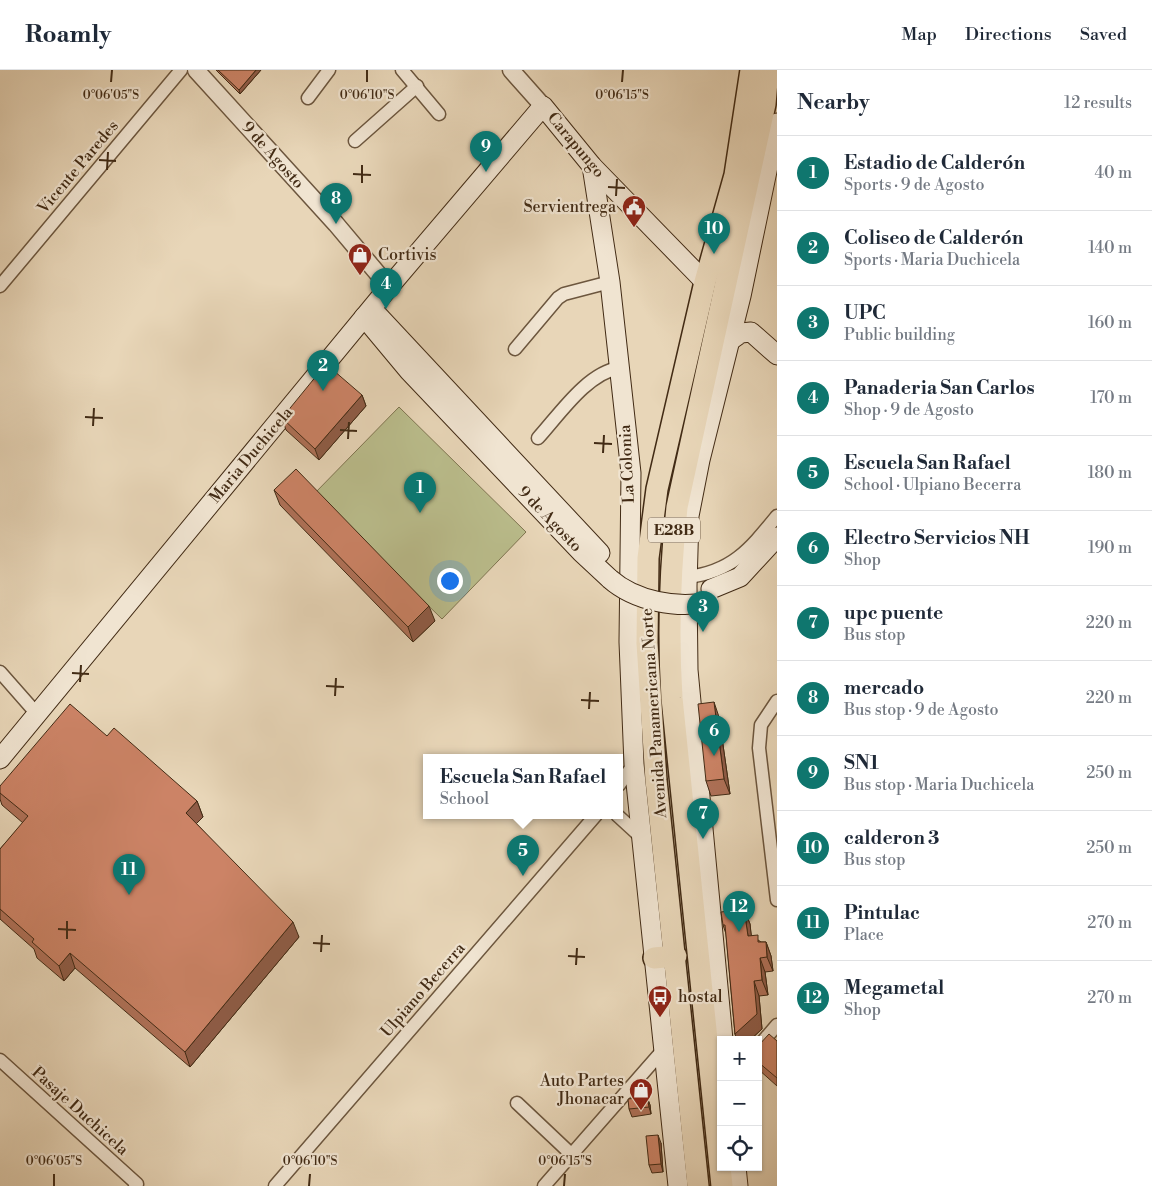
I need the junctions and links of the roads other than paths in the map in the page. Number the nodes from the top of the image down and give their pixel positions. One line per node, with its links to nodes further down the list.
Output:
1 (182, 70): 17 (street, Vicente Paredes)
2 (196, 70): 18 (street, 9 de Agosto)
3 (329, 70): 9 (street)
4 (402, 70): 8 (street)
5 (511, 70): 10 (street, Carapungo)
6 (751, 70): 16 (highway, Avenida Panamericana Norte / E28B)
7 (768, 70): 45 (highway, Avenida Panamericana Norte / E28B)
8 (417, 86): 11 (street); 13 (street)
9 (308, 98)
10 (543, 106): 14 (main road, Carapungo); 18 (main road, Maria Duchicela)
11 (439, 114)
12 (777, 123): 19 (main road, Avenida Panamericana Norte)
13 (355, 140)
14 (592, 166): 15 (main road, La Colonia); 16 (main road, Carapungo)
15 (610, 282): 23 (street); 25 (main road, La Colonia)
16 (705, 282): 43 (highway, Avenida Panamericana Norte / E28B)
17 (0, 286)
18 (389, 287): 20 (main road, Maria Duchicela)
19 (741, 296): 21 (main road); 22 (main road, Avenida Panamericana Norte)
20 (368, 313): 31 (main road, 9 de Agosto); 34 (main road, Maria Duchicela)
21 (760, 338): 22 (main road); 24 (main road)
22 (731, 340): 30 (main road, Avenida Panamericana Norte)
23 (515, 349)
24 (777, 355)
25 (619, 368): 26 (street); 36 (main road, La Colonia)
26 (538, 438)
27 (777, 516): 30 (street)
28 (777, 537): 31 (main road, 9 de Agosto)
29 (777, 552): 31 (main road, 9 de Agosto)
30 (687, 577): 45 (main road, Avenida Panamericana Norte)
31 (710, 596)
32 (0, 672): 34 (street)
33 (777, 700): 40 (street)
34 (37, 714): 35 (main road, Maria Duchicela)
35 (0, 759)
36 (634, 764): 37 (street); 41 (main road, Avenida Panamericana Norte)
37 (623, 779)
38 (593, 819): 55 (street, Ulpiano Becerra)
39 (622, 819): 41 (street)
40 (774, 836): 42 (street)
41 (641, 837): 44 (main road, Avenida Panamericana Norte)
42 (777, 900)
43 (676, 956): 44 (highway); 58 (highway, Avenida Panamericana Norte / E28B)
44 (654, 958): 49 (main road, Avenida Panamericana Norte)
45 (710, 998): 47 (main road, Avenida Panamericana Norte); 59 (highway, Avenida Panamericana Norte / E28B)
46 (777, 1025): 48 (street)
47 (722, 1036)
48 (762, 1042)
49 (664, 1049): 52 (street); 57 (main road, Avenida Panamericana Norte)
50 (0, 1060): 54 (street, Pasaje Duchicela)
51 (517, 1103): 52 (street)
52 (571, 1154): 56 (street)
53 (736, 1171): 60 (main road)
54 (135, 1186)
55 (275, 1186)
56 (544, 1186)
57 (678, 1186)
58 (698, 1186)
59 (722, 1186)
60 (738, 1186)

